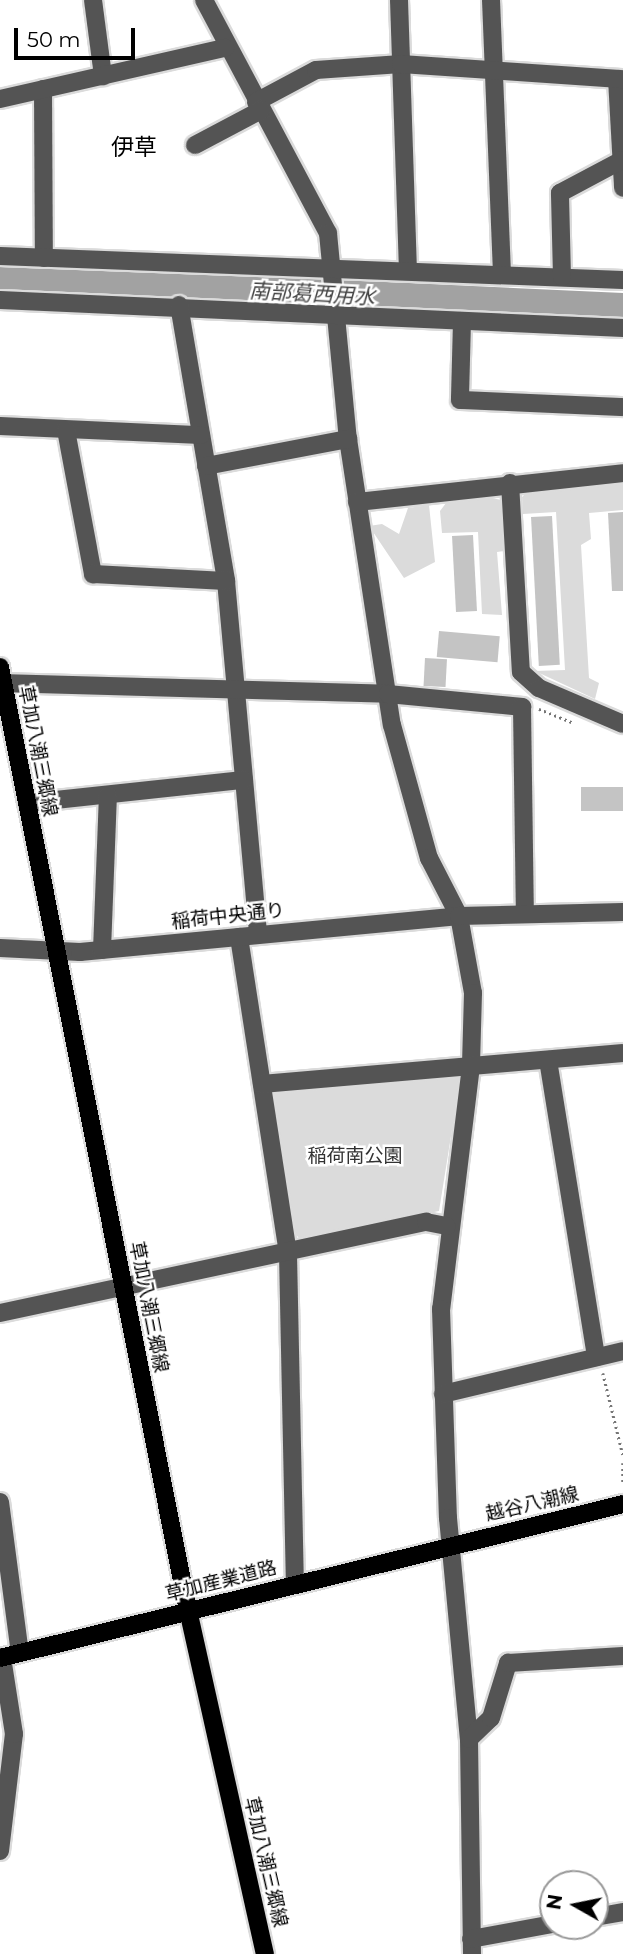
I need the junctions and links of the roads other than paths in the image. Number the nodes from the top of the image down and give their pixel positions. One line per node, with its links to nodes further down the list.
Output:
1 (93, 0): 8 (street)
2 (204, 0): 5 (street)
3 (399, 0): 6 (street)
4 (491, 0): 7 (street)
5 (225, 48): 8 (street); 12 (street)
6 (401, 64): 7 (street); 12 (street); 19 (street)
7 (494, 73): 9 (street); 20 (street)
8 (103, 76): 10 (street)
9 (620, 79): 14 (street)
10 (43, 89): 11 (street); 17 (street)
11 (0, 99)
12 (259, 106): 13 (street); 18 (street)
13 (195, 145)
14 (621, 160): 15 (street); 21 (street)
15 (623, 188)
16 (0, 256): 17 (street)
17 (44, 258): 18 (street)
18 (334, 271): 19 (street); 25 (street)
19 (408, 271): 20 (street)
20 (502, 274): 21 (street)
21 (562, 277): 22 (street)
22 (623, 280)
23 (0, 300): 24 (street)
24 (179, 306): 25 (street); 31 (street)
25 (336, 309): 26 (street); 32 (street)
26 (462, 321): 27 (street); 28 (street)
27 (623, 328)
28 (623, 407)
29 (0, 426): 30 (street)
30 (66, 429): 31 (street); 37 (street)
31 (201, 435): 33 (street)
32 (348, 439): 33 (street); 36 (street)
33 (206, 466): 37 (street)
34 (623, 473): 35 (street)
35 (510, 483): 36 (street); 41 (street)
36 (357, 502): 40 (street)
37 (226, 581): 39 (street)
38 (1, 678): 39 (street); 44 (main road, 草加八潮三郷線)
39 (235, 688): 40 (street); 42 (street)
40 (388, 694): 46 (street); 47 (street)
41 (623, 724)
42 (244, 780): 43 (street); 48 (street)
43 (108, 795): 44 (street); 51 (street)
44 (27, 803): 52 (main road, 草加八潮三郷線)
45 (623, 912): 46 (street, 稲荷中央通り)
46 (525, 914): 47 (street, 稲荷中央通り)
47 (459, 916): 48 (street, 稲荷中央通り); 55 (street)
48 (258, 934): 49 (street, 稲荷中央通り)
49 (239, 937): 51 (street, 稲荷中央通り); 56 (street)
50 (0, 948): 52 (street, 稲荷中央通り)
51 (102, 950): 52 (street, 稲荷中央通り)
52 (57, 952): 59 (main road, 草加八潮三郷線)
53 (623, 1053): 54 (street)
54 (548, 1060): 55 (street); 62 (street)
55 (471, 1066): 56 (street); 57 (street)
56 (262, 1084): 58 (street)
57 (447, 1226): 58 (street); 63 (street)
58 (288, 1254): 59 (street); 68 (street)
59 (124, 1289): 60 (street); 69 (main road, 草加八潮三郷線)
60 (0, 1313)
61 (623, 1351): 62 (street)
62 (598, 1357): 63 (street)
63 (443, 1394): 66 (street)
64 (0, 1502): 67 (street)
65 (623, 1504): 66 (main road, 越谷八潮線)
66 (451, 1545): 68 (main road, 草加産業道路); 72 (street)
67 (3, 1550): 70 (street)
68 (295, 1585): 69 (main road, 草加産業道路)
69 (188, 1610): 70 (main road, 草加産業道路); 76 (main road, 草加八潮三郷線)
70 (7, 1656): 73 (street)
71 (623, 1656): 72 (street)
72 (469, 1739): 75 (street)
73 (0, 1851)
74 (539, 1928): 75 (street)
75 (471, 1946)
76 (265, 1954)

